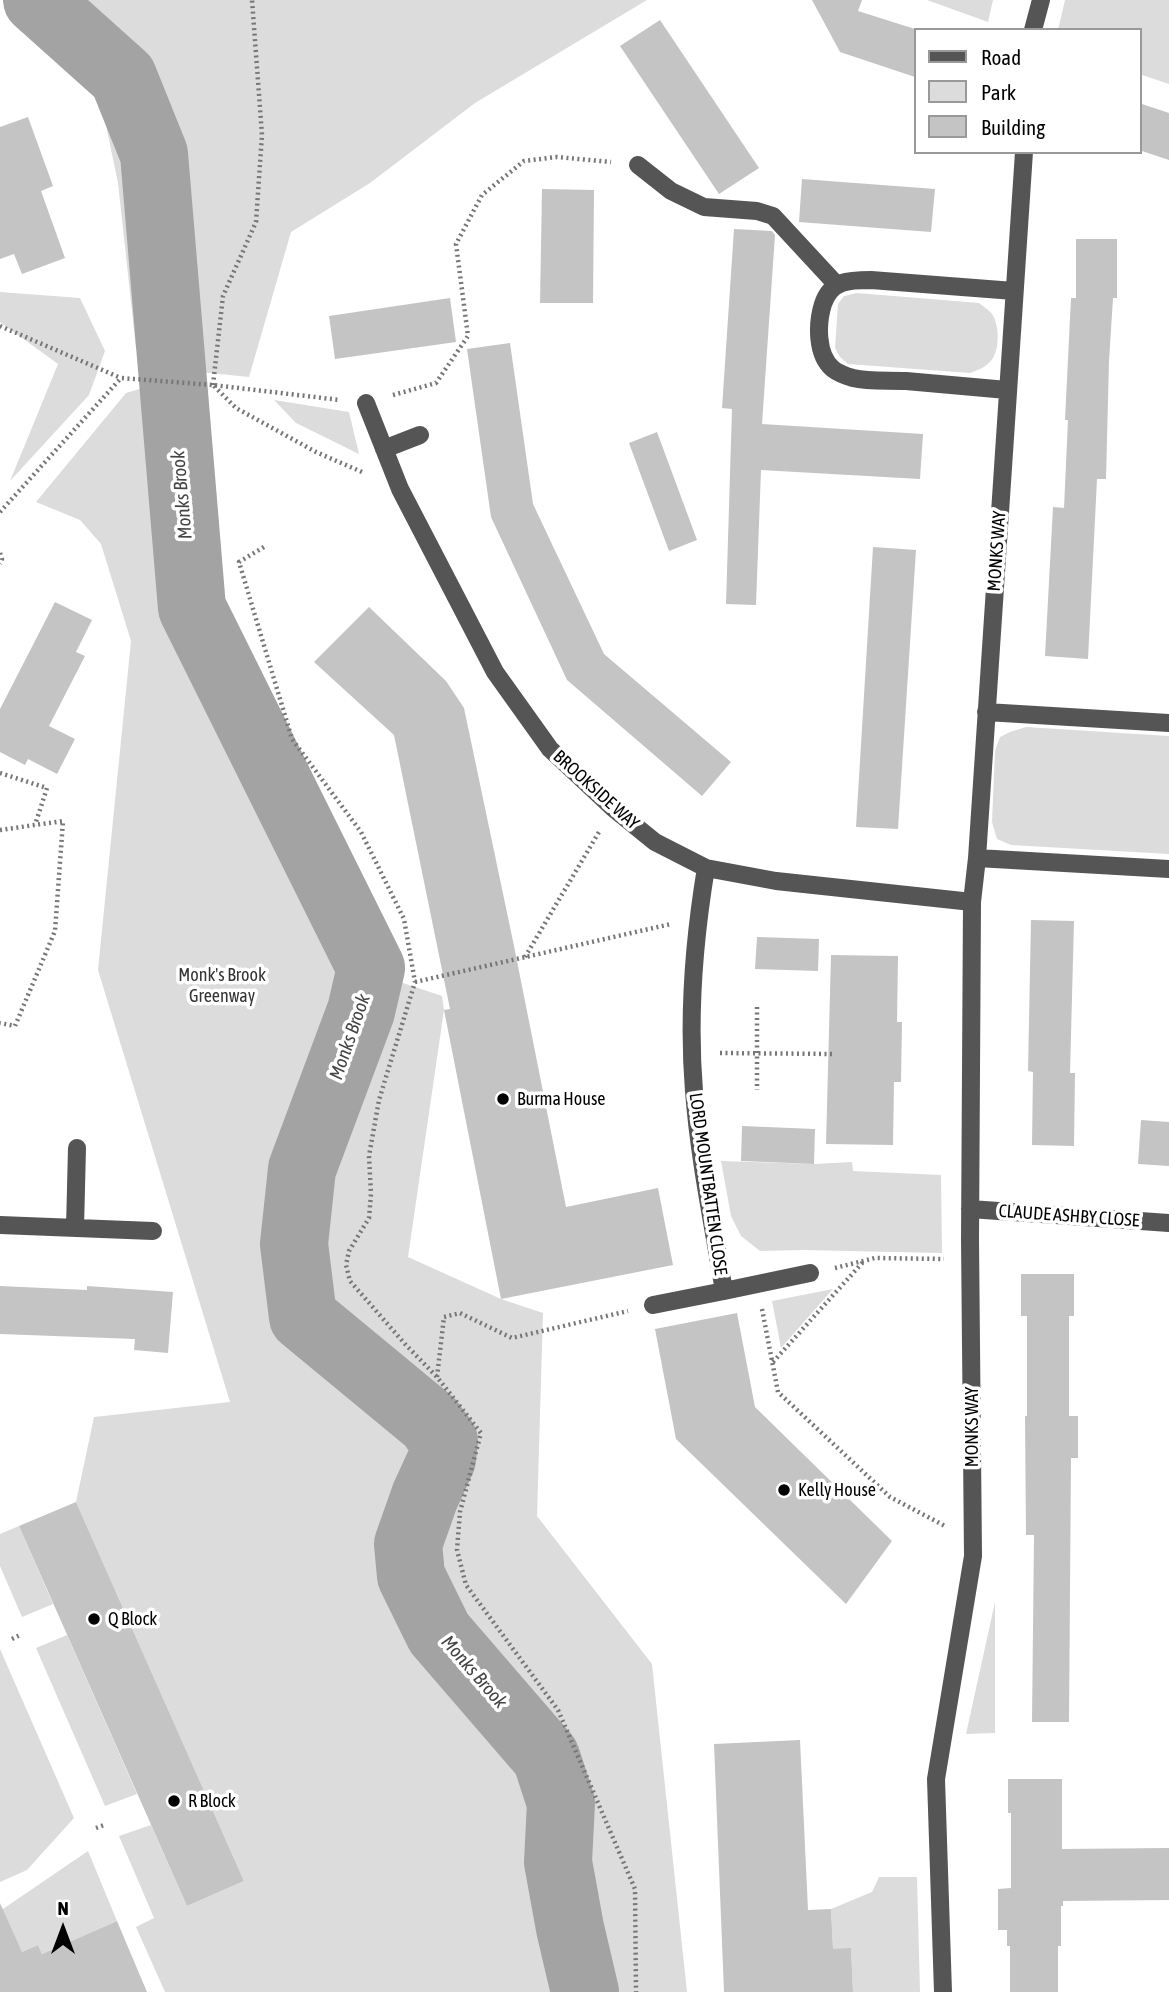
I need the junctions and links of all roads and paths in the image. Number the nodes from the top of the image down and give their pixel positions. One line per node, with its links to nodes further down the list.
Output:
1 (252, 0): 10 (path)
2 (1041, 0): 3 (street)
3 (1034, 28)
4 (1024, 154): 7 (street, MONKS WAY)
5 (638, 165): 6 (street); 12 (path)
6 (836, 284): 7 (street); 11 (street)
7 (1014, 291): 11 (street, MONKS WAY)
8 (0, 326): 9 (path)
9 (121, 378): 10 (path); 16 (path)
10 (213, 385): 12 (path); 15 (path)
11 (1007, 390): 20 (street, MONKS WAY)
12 (366, 403): 14 (street, BROOKSIDE WAY)
13 (420, 435): 14 (street)
14 (384, 449): 15 (street, BROOKSIDE WAY)
15 (400, 489): 23 (street, BROOKSIDE WAY)
16 (0, 513)
17 (264, 547): 32 (path)
18 (0, 553): 19 (path)
19 (0, 564)
20 (986, 712): 21 (street); 26 (street, MONKS WAY)
21 (1169, 723)
22 (0, 772): 24 (path)
23 (613, 808): 27 (street, BROOKSIDE WAY); 31 (path)
24 (35, 825): 25 (path); 34 (path)
25 (0, 830)
26 (977, 858): 28 (street); 29 (street, MONKS WAY)
27 (706, 868): 29 (street, BROOKSIDE WAY); 30 (street, LORD MOUNTBATTEN CLOSE)
28 (1169, 869)
29 (972, 902): 40 (street, MONKS WAY)
30 (698, 917): 31 (path); 35 (street, LORD MOUNTBATTEN CLOSE)
31 (525, 958): 32 (path)
32 (415, 982): 52 (path)
33 (757, 1007): 36 (path)
34 (0, 1023)
35 (693, 1053): 36 (path); 49 (street, LORD MOUNTBATTEN CLOSE)
36 (756, 1054): 37 (path); 38 (path)
37 (835, 1054)
38 (757, 1090)
39 (77, 1148): 43 (street)
40 (970, 1209): 41 (street, CLAUDE ASHBY CLOSE); 45 (street, MONKS WAY)
41 (1169, 1223)
42 (0, 1225): 43 (street)
43 (75, 1228): 44 (street)
44 (153, 1231)
45 (970, 1260): 46 (path); 53 (street, MONKS WAY)
46 (864, 1261): 47 (path); 51 (path)
47 (810, 1273): 48 (street, LORD MOUNTBATTEN CLOSE)
48 (758, 1284): 49 (street, LORD MOUNTBATTEN CLOSE); 51 (path)
49 (724, 1291): 50 (street, LORD MOUNTBATTEN CLOSE)
50 (653, 1306): 52 (path)
51 (773, 1363): 53 (path)
52 (437, 1377): 58 (path)
53 (973, 1540): 59 (street, MONKS WAY)
54 (20, 1635): 55 (path)
55 (12, 1639)
56 (104, 1825): 57 (path)
57 (96, 1828)
58 (636, 1992)
59 (943, 1992)

